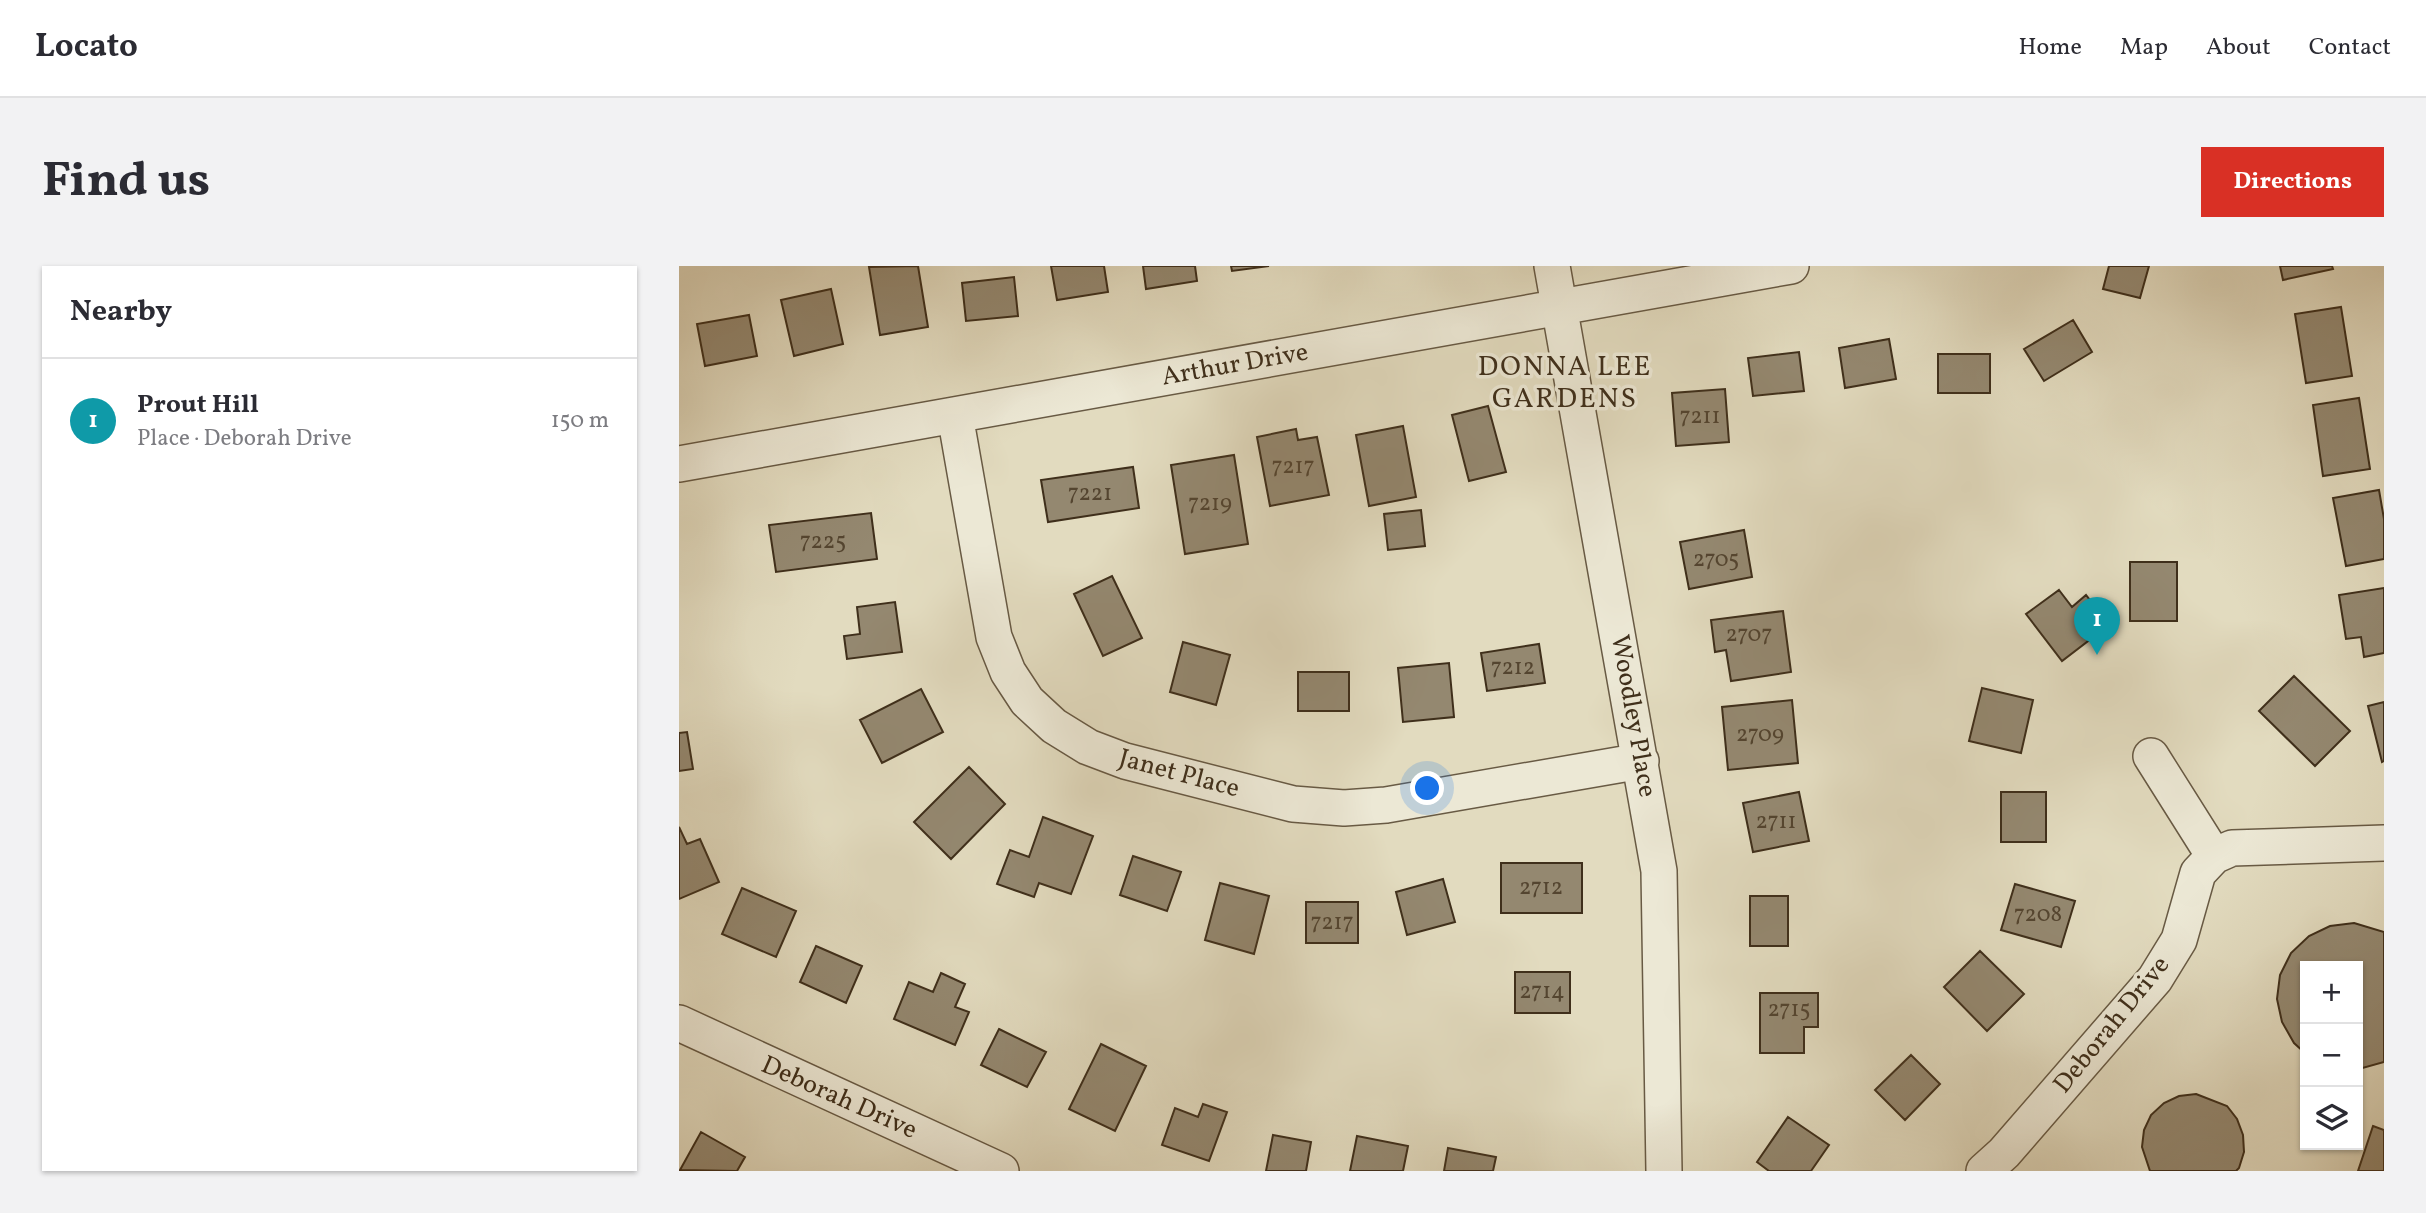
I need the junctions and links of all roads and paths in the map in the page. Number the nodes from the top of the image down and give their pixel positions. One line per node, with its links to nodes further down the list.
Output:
1 (1552, 266): 3 (street, Woodley Place)
2 (1791, 266): 3 (street, Arthur Drive)
3 (1560, 307): 4 (street, Arthur Drive); 7 (street, Woodley Place)
4 (955, 415): 5 (street, Arthur Drive); 7 (street, Janet Place)
5 (679, 464)
6 (2151, 756): 9 (street)
7 (1641, 761): 12 (street, Woodley Place)
8 (2384, 843): 9 (street)
9 (2214, 856): 13 (street, Deborah Drive)
10 (679, 1023): 11 (street, Deborah Drive)
11 (1001, 1171)
12 (1664, 1171)
13 (1984, 1171)

